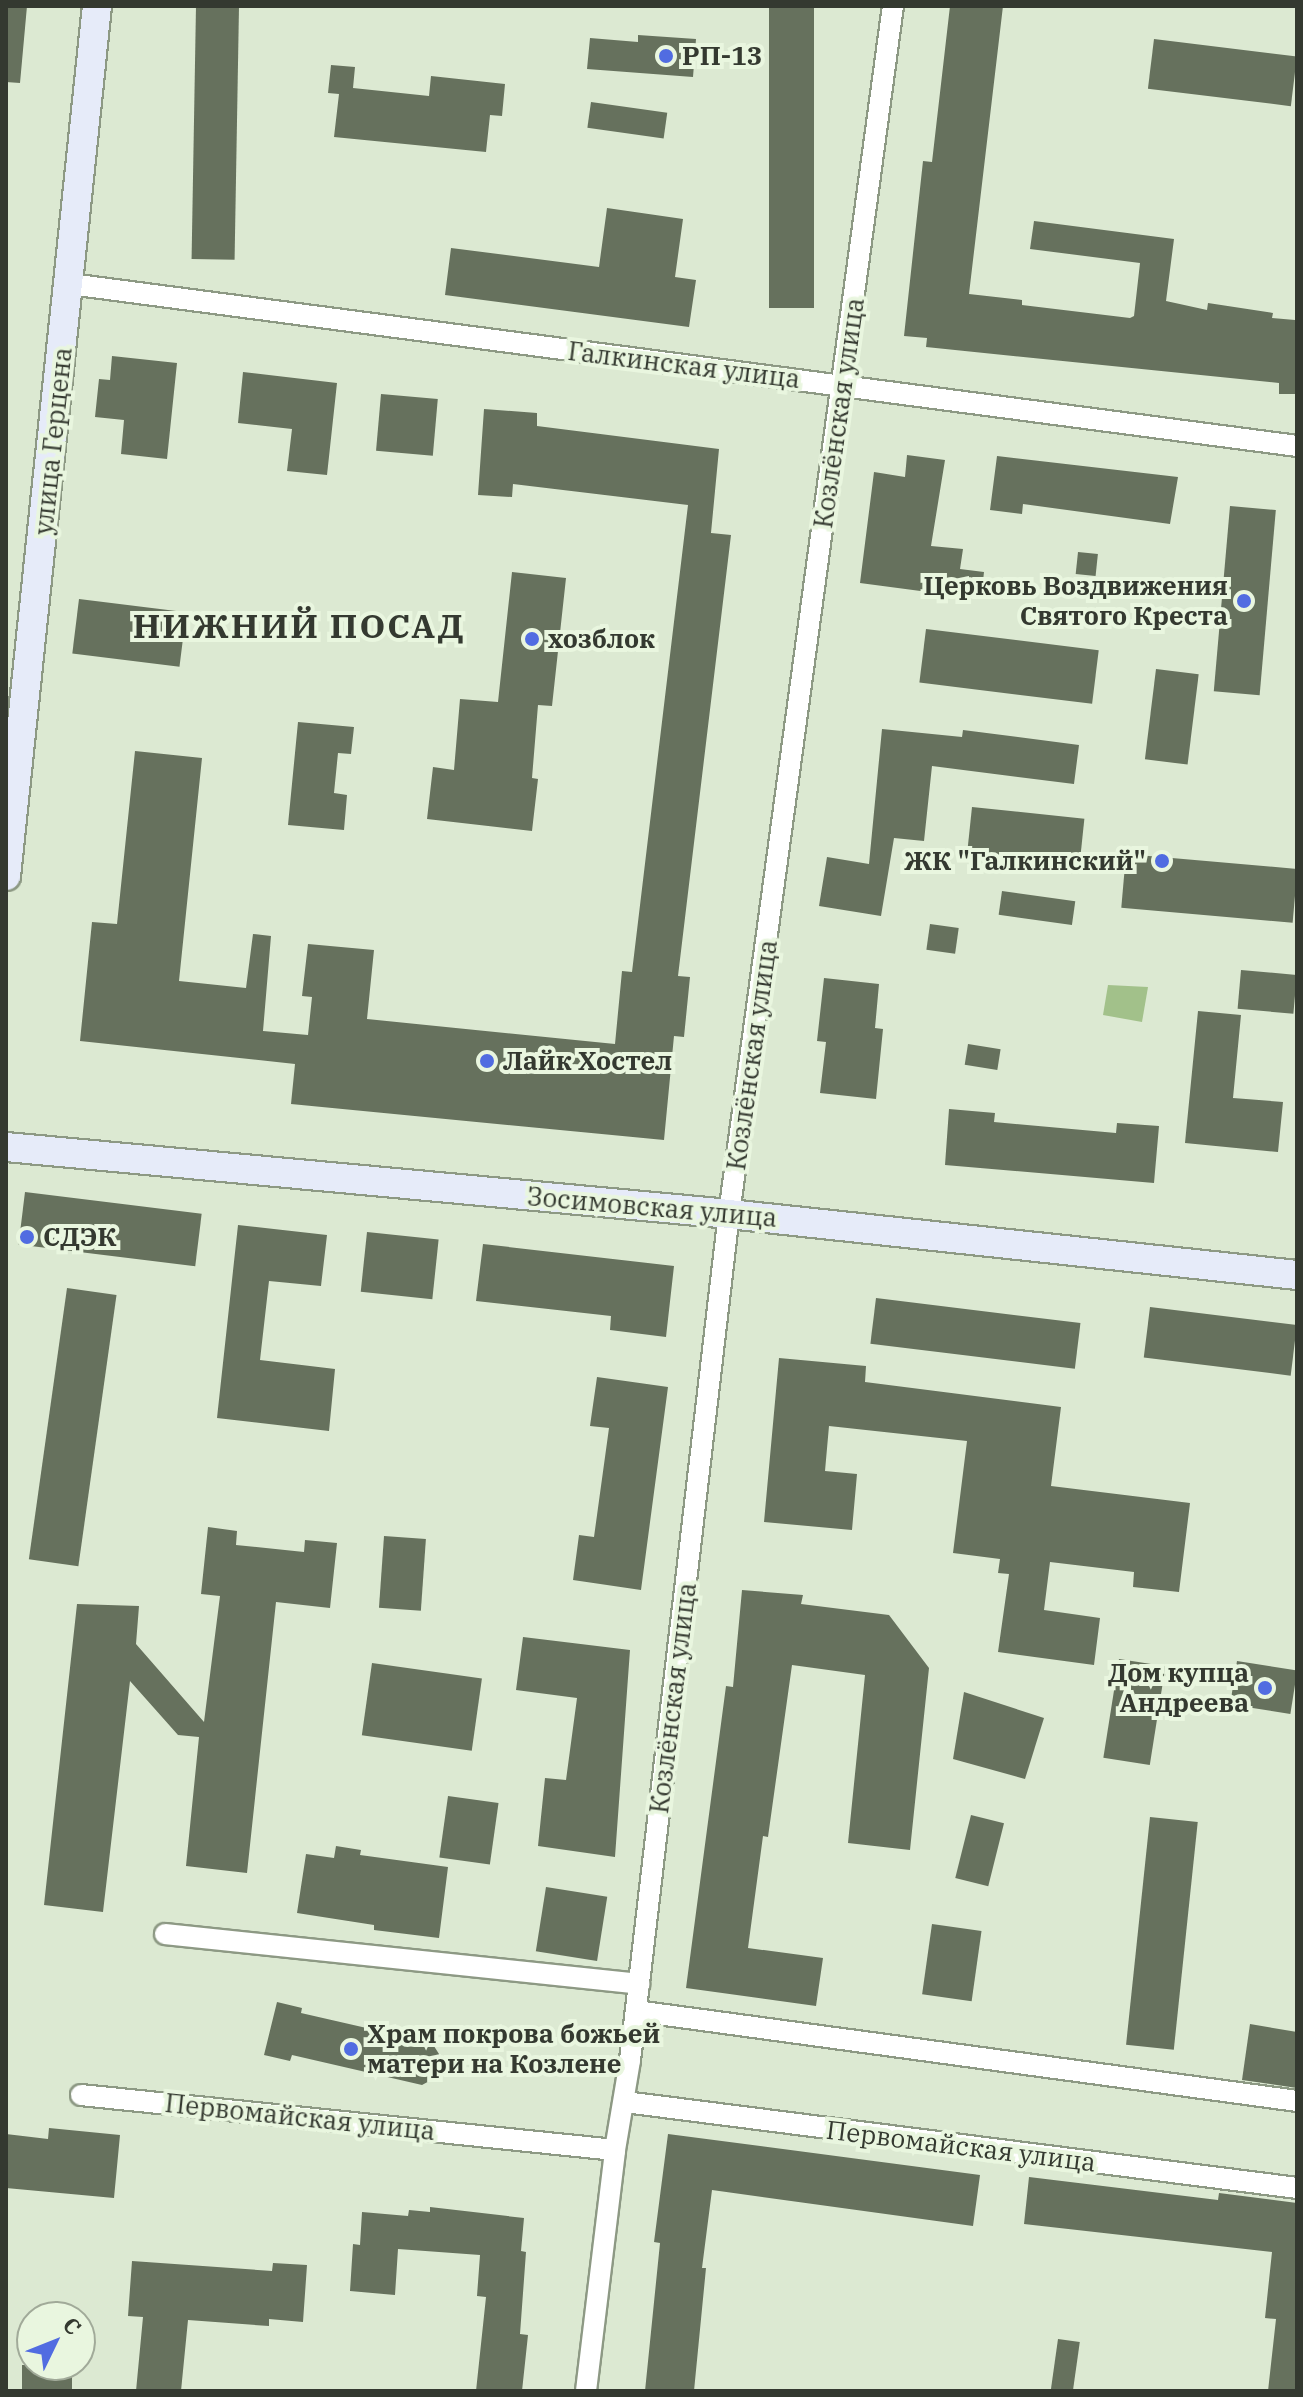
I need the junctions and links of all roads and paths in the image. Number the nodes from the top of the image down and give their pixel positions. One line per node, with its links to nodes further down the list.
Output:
1 (97, 6): 3 (street, улица Герцена)
2 (893, 6): 4 (street, Козлёнская улица)
3 (70, 284): 4 (street, Галкинская улица); 6 (street, улица Герцена)
4 (842, 386): 5 (street, Галкинская улица); 8 (street, Козлёнская улица)
5 (1297, 446)
6 (6, 876)
7 (6, 1147): 8 (street, Зосимовская улица)
8 (729, 1214): 9 (street, Зосимовская улица); 11 (street, Козлёнская улица)
9 (1297, 1275)
10 (165, 1934): 11 (street)
11 (639, 1984): 12 (street, Козлёнская улица)
12 (636, 2011): 14 (street); 15 (street, Козлёнская улица)
13 (81, 2095): 16 (street, Первомайская улица)
14 (1297, 2101)
15 (625, 2102): 16 (street, Козлёнская улица); 17 (street, Первомайская улица)
16 (615, 2150): 18 (street, Козлёнская улица)
17 (1297, 2188)
18 (586, 2391)

